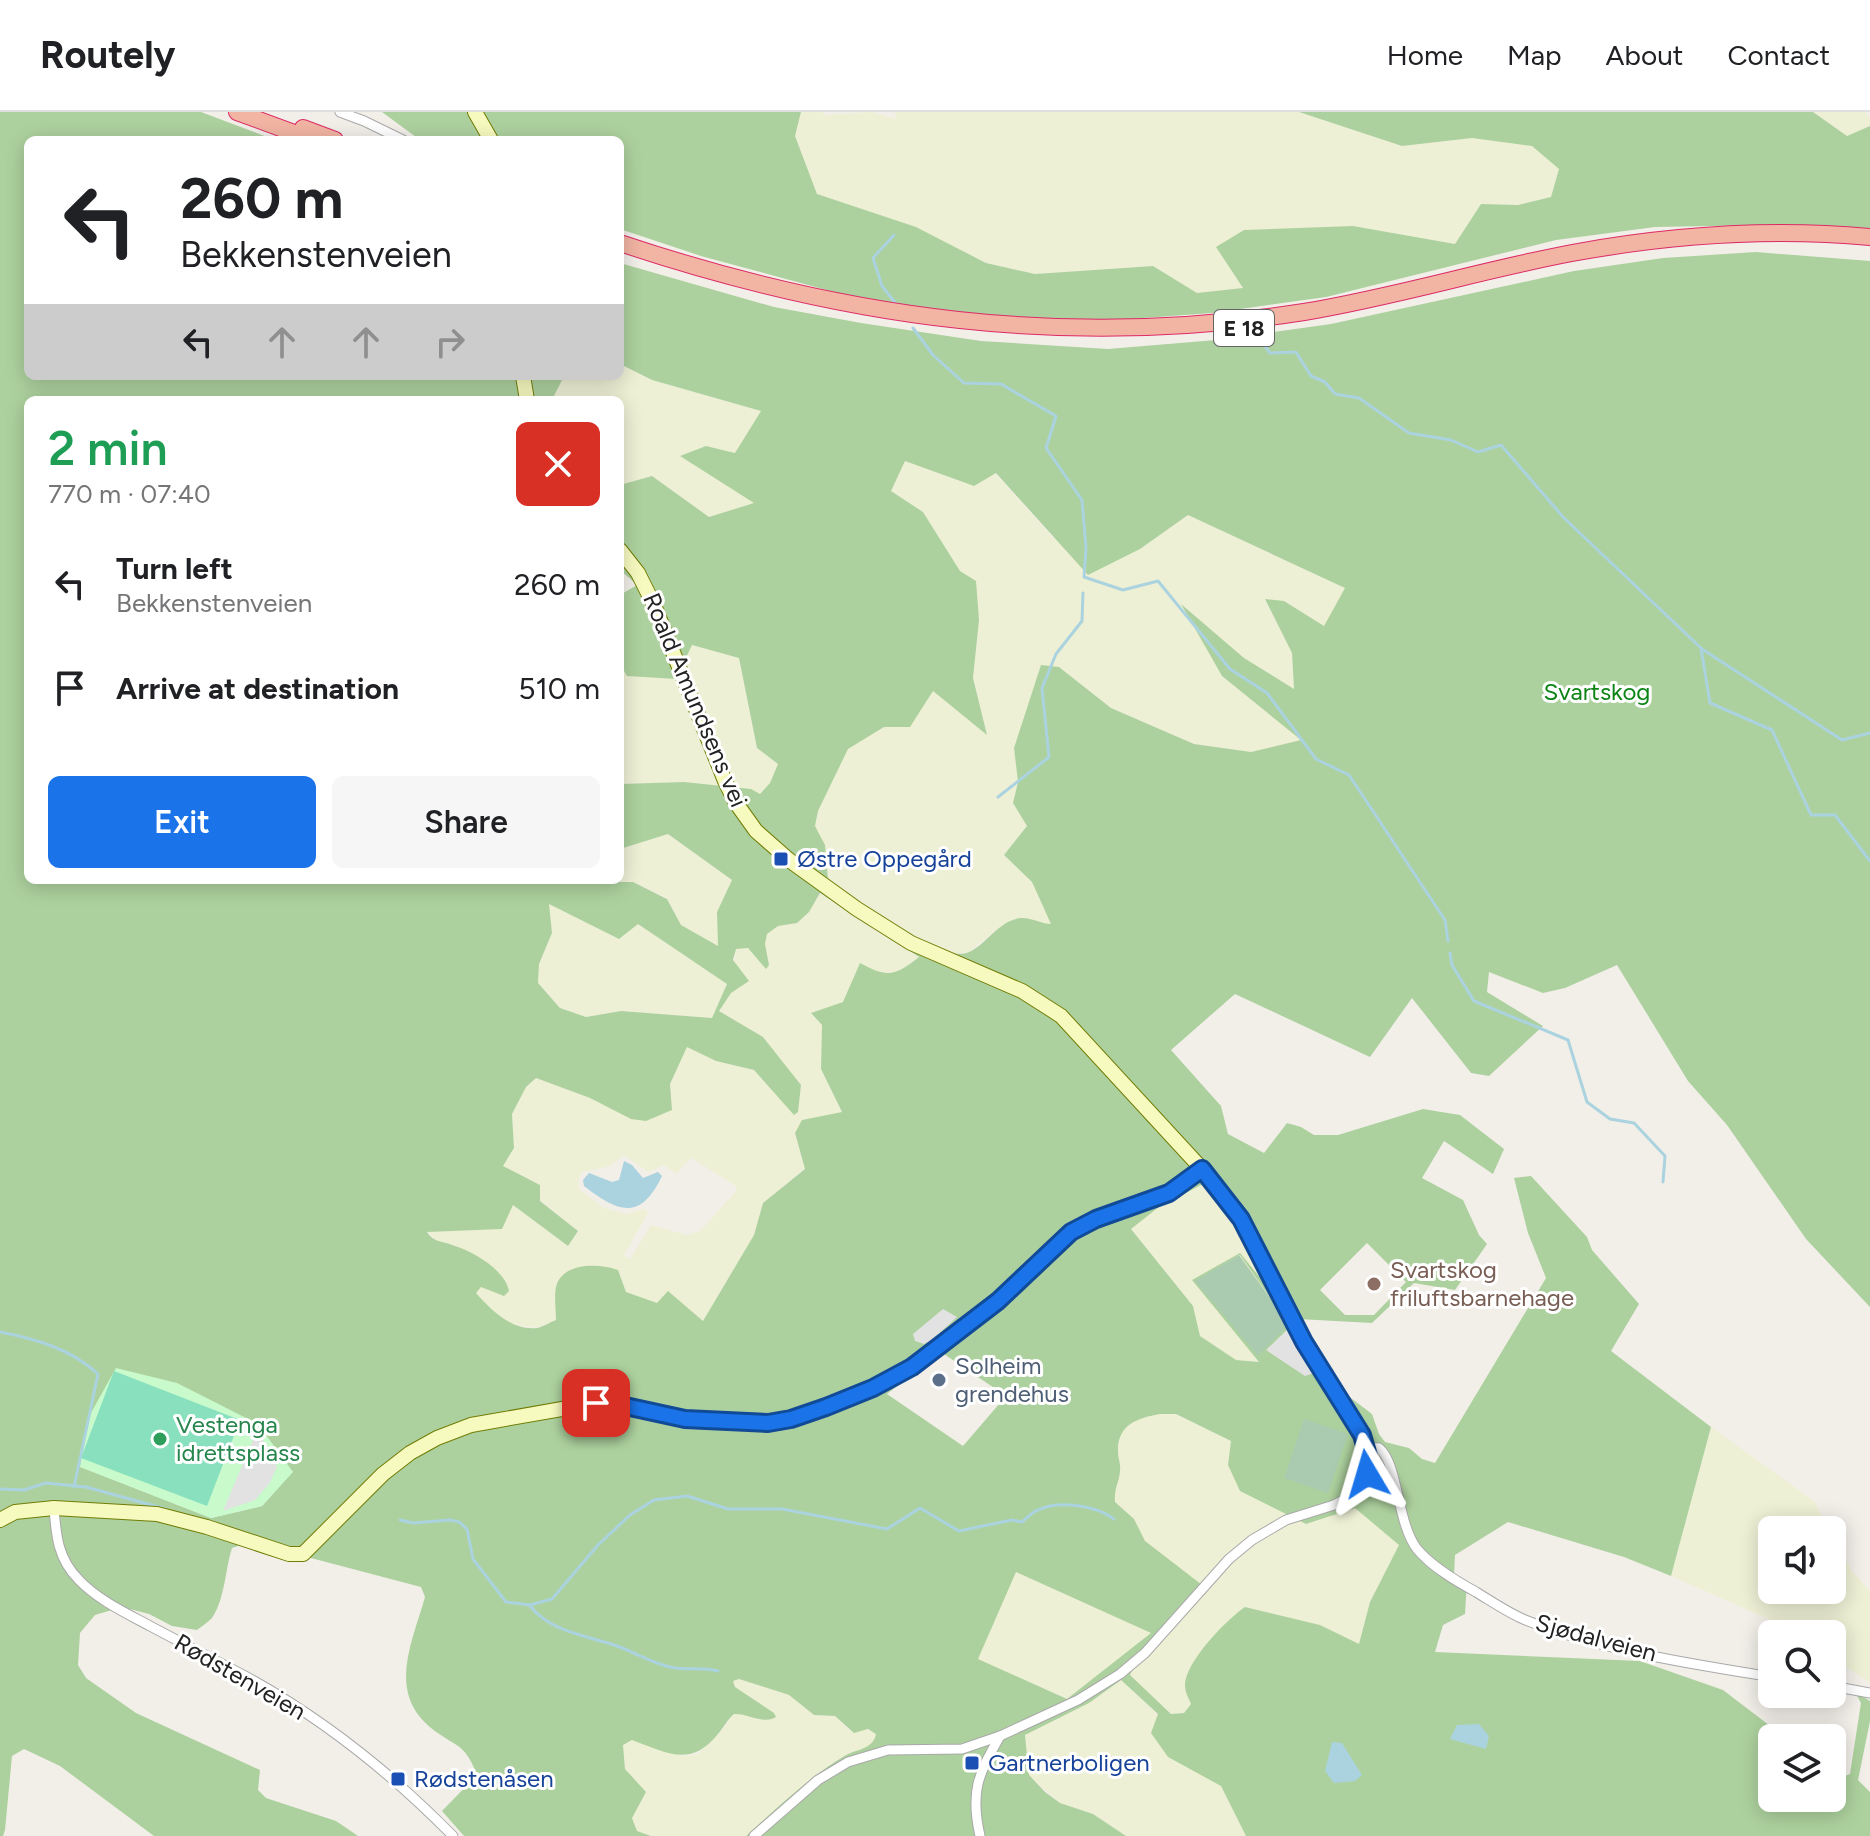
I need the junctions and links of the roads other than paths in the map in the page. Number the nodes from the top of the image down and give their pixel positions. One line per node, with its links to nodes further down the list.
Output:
1 (237, 112): 5 (highway)
2 (259, 112): 6 (highway)
3 (340, 112): 7 (street)
4 (475, 112): 8 (main road)
5 (302, 136)
6 (324, 136)
7 (394, 136)
8 (489, 136)
9 (1870, 237): 10 (highway, E 18)
10 (624, 244)
11 (1870, 245): 12 (highway, E 18)
12 (624, 252)
13 (624, 556): 14 (main road, Roald Amundsens vei)
14 (1202, 1169): 15 (street, Roald Amundsens vei); 16 (main road)
15 (1366, 1447): 18 (street, Sjødalveien); 21 (street)
16 (54, 1508): 17 (main road); 22 (street, Rødstenveien)
17 (0, 1520)
18 (1758, 1674)
19 (1846, 1689): 20 (street)
20 (1870, 1693)
21 (1000, 1736): 23 (street); 24 (street)
22 (453, 1836)
23 (754, 1836)
24 (980, 1836)

